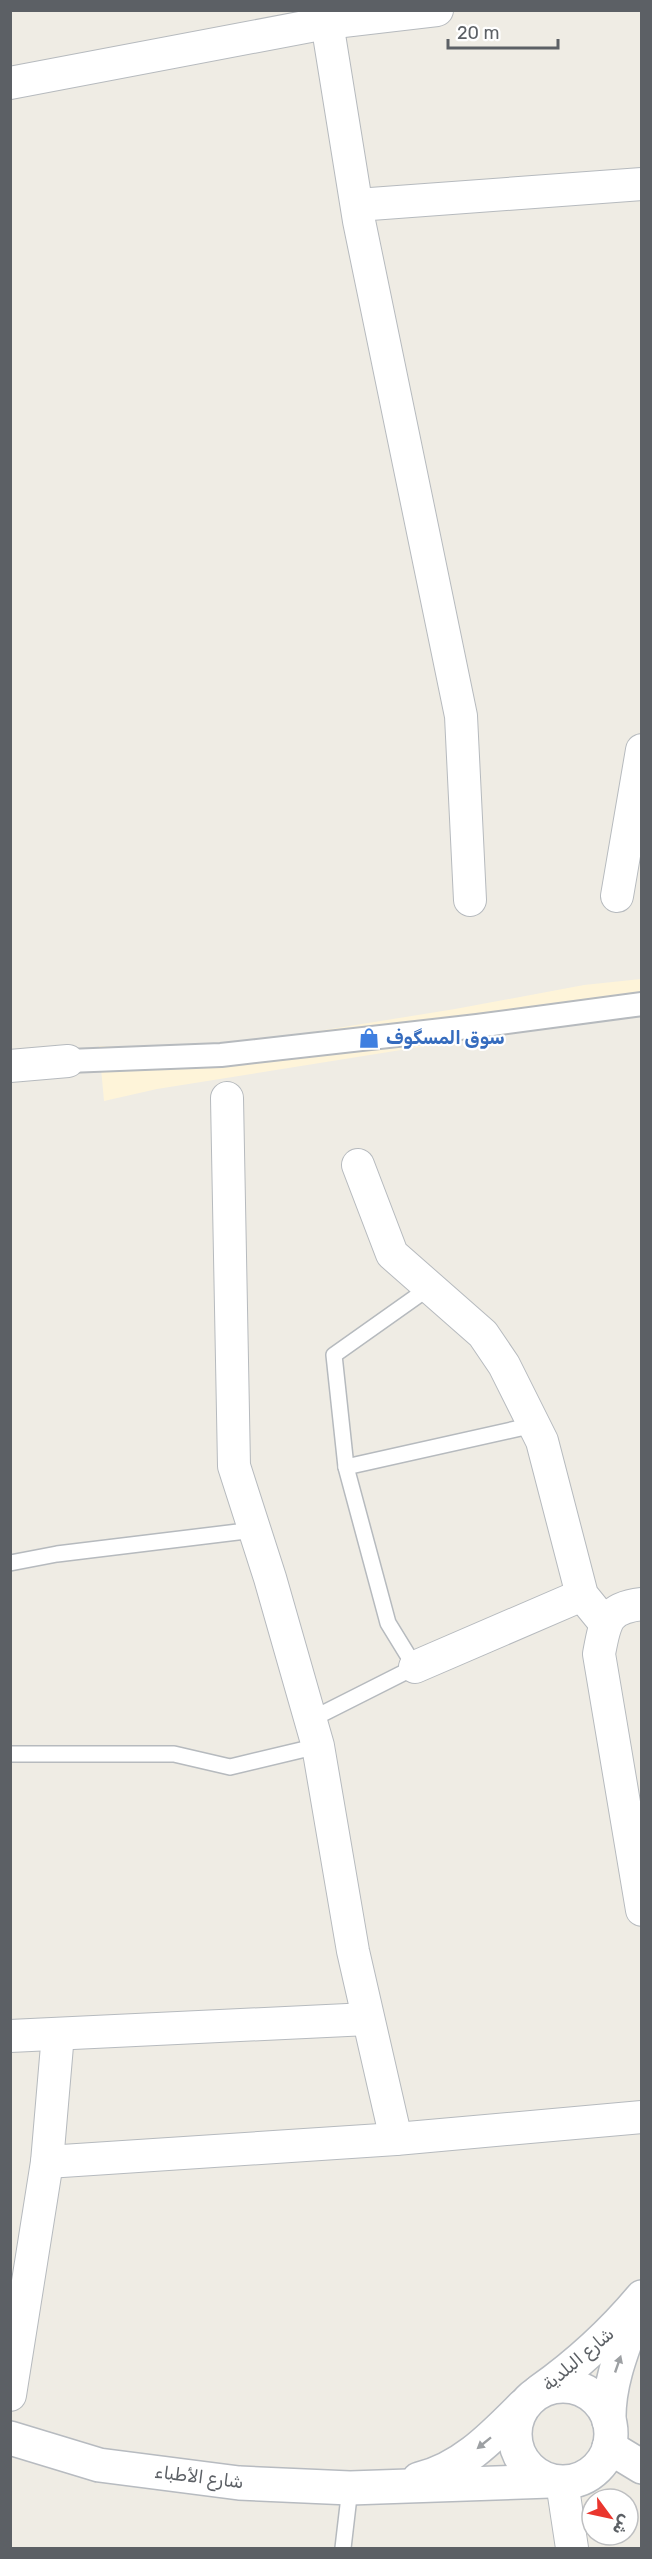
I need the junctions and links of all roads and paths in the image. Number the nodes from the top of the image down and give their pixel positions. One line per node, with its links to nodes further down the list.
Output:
1 (437, 10): 2 (street)
2 (326, 17): 3 (street); 5 (street)
3 (10, 83)
4 (642, 184): 5 (street)
5 (357, 205): 8 (street)
6 (642, 750): 7 (street)
7 (617, 896)
8 (470, 900)
9 (642, 1004): 10 (street)
10 (68, 1061): 11 (street)
11 (10, 1066)
12 (227, 1098): 17 (street)
13 (358, 1165): 14 (street)
14 (429, 1287): 15 (street); 16 (lane)
15 (534, 1425): 16 (lane); 19 (street)
16 (346, 1467): 22 (lane)
17 (254, 1530): 18 (lane); 23 (street)
18 (10, 1563)
19 (582, 1595): 21 (street); 22 (street)
20 (642, 1604): 21 (street)
21 (604, 1622): 25 (street)
22 (415, 1667): 23 (lane)
23 (314, 1733): 24 (lane); 26 (street)
24 (10, 1754)
25 (642, 1910)
26 (368, 2019): 27 (street); 30 (street)
27 (58, 2034): 28 (street); 31 (street)
28 (10, 2036)
29 (642, 2117): 30 (street)
30 (396, 2139): 31 (street)
31 (47, 2162): 33 (street)
32 (642, 2299): 34 (main road, شارع البلدية); 35 (main road, شارع البلدية, one-way to 32)
33 (10, 2395)
34 (532, 2398): 35 (main road); 38 (main road); 39 (main road, شارع الأطباء, one-way to 39)
35 (609, 2434): 37 (main road); 38 (main road)
36 (10, 2438): 40 (main road, شارع الأطباء)
37 (642, 2467)
38 (556, 2481): 39 (main road, شارع الأطباء); 42 (street)
39 (393, 2485): 40 (main road, شارع الأطباء)
40 (350, 2488): 41 (lane)
41 (343, 2548)
42 (572, 2548)

